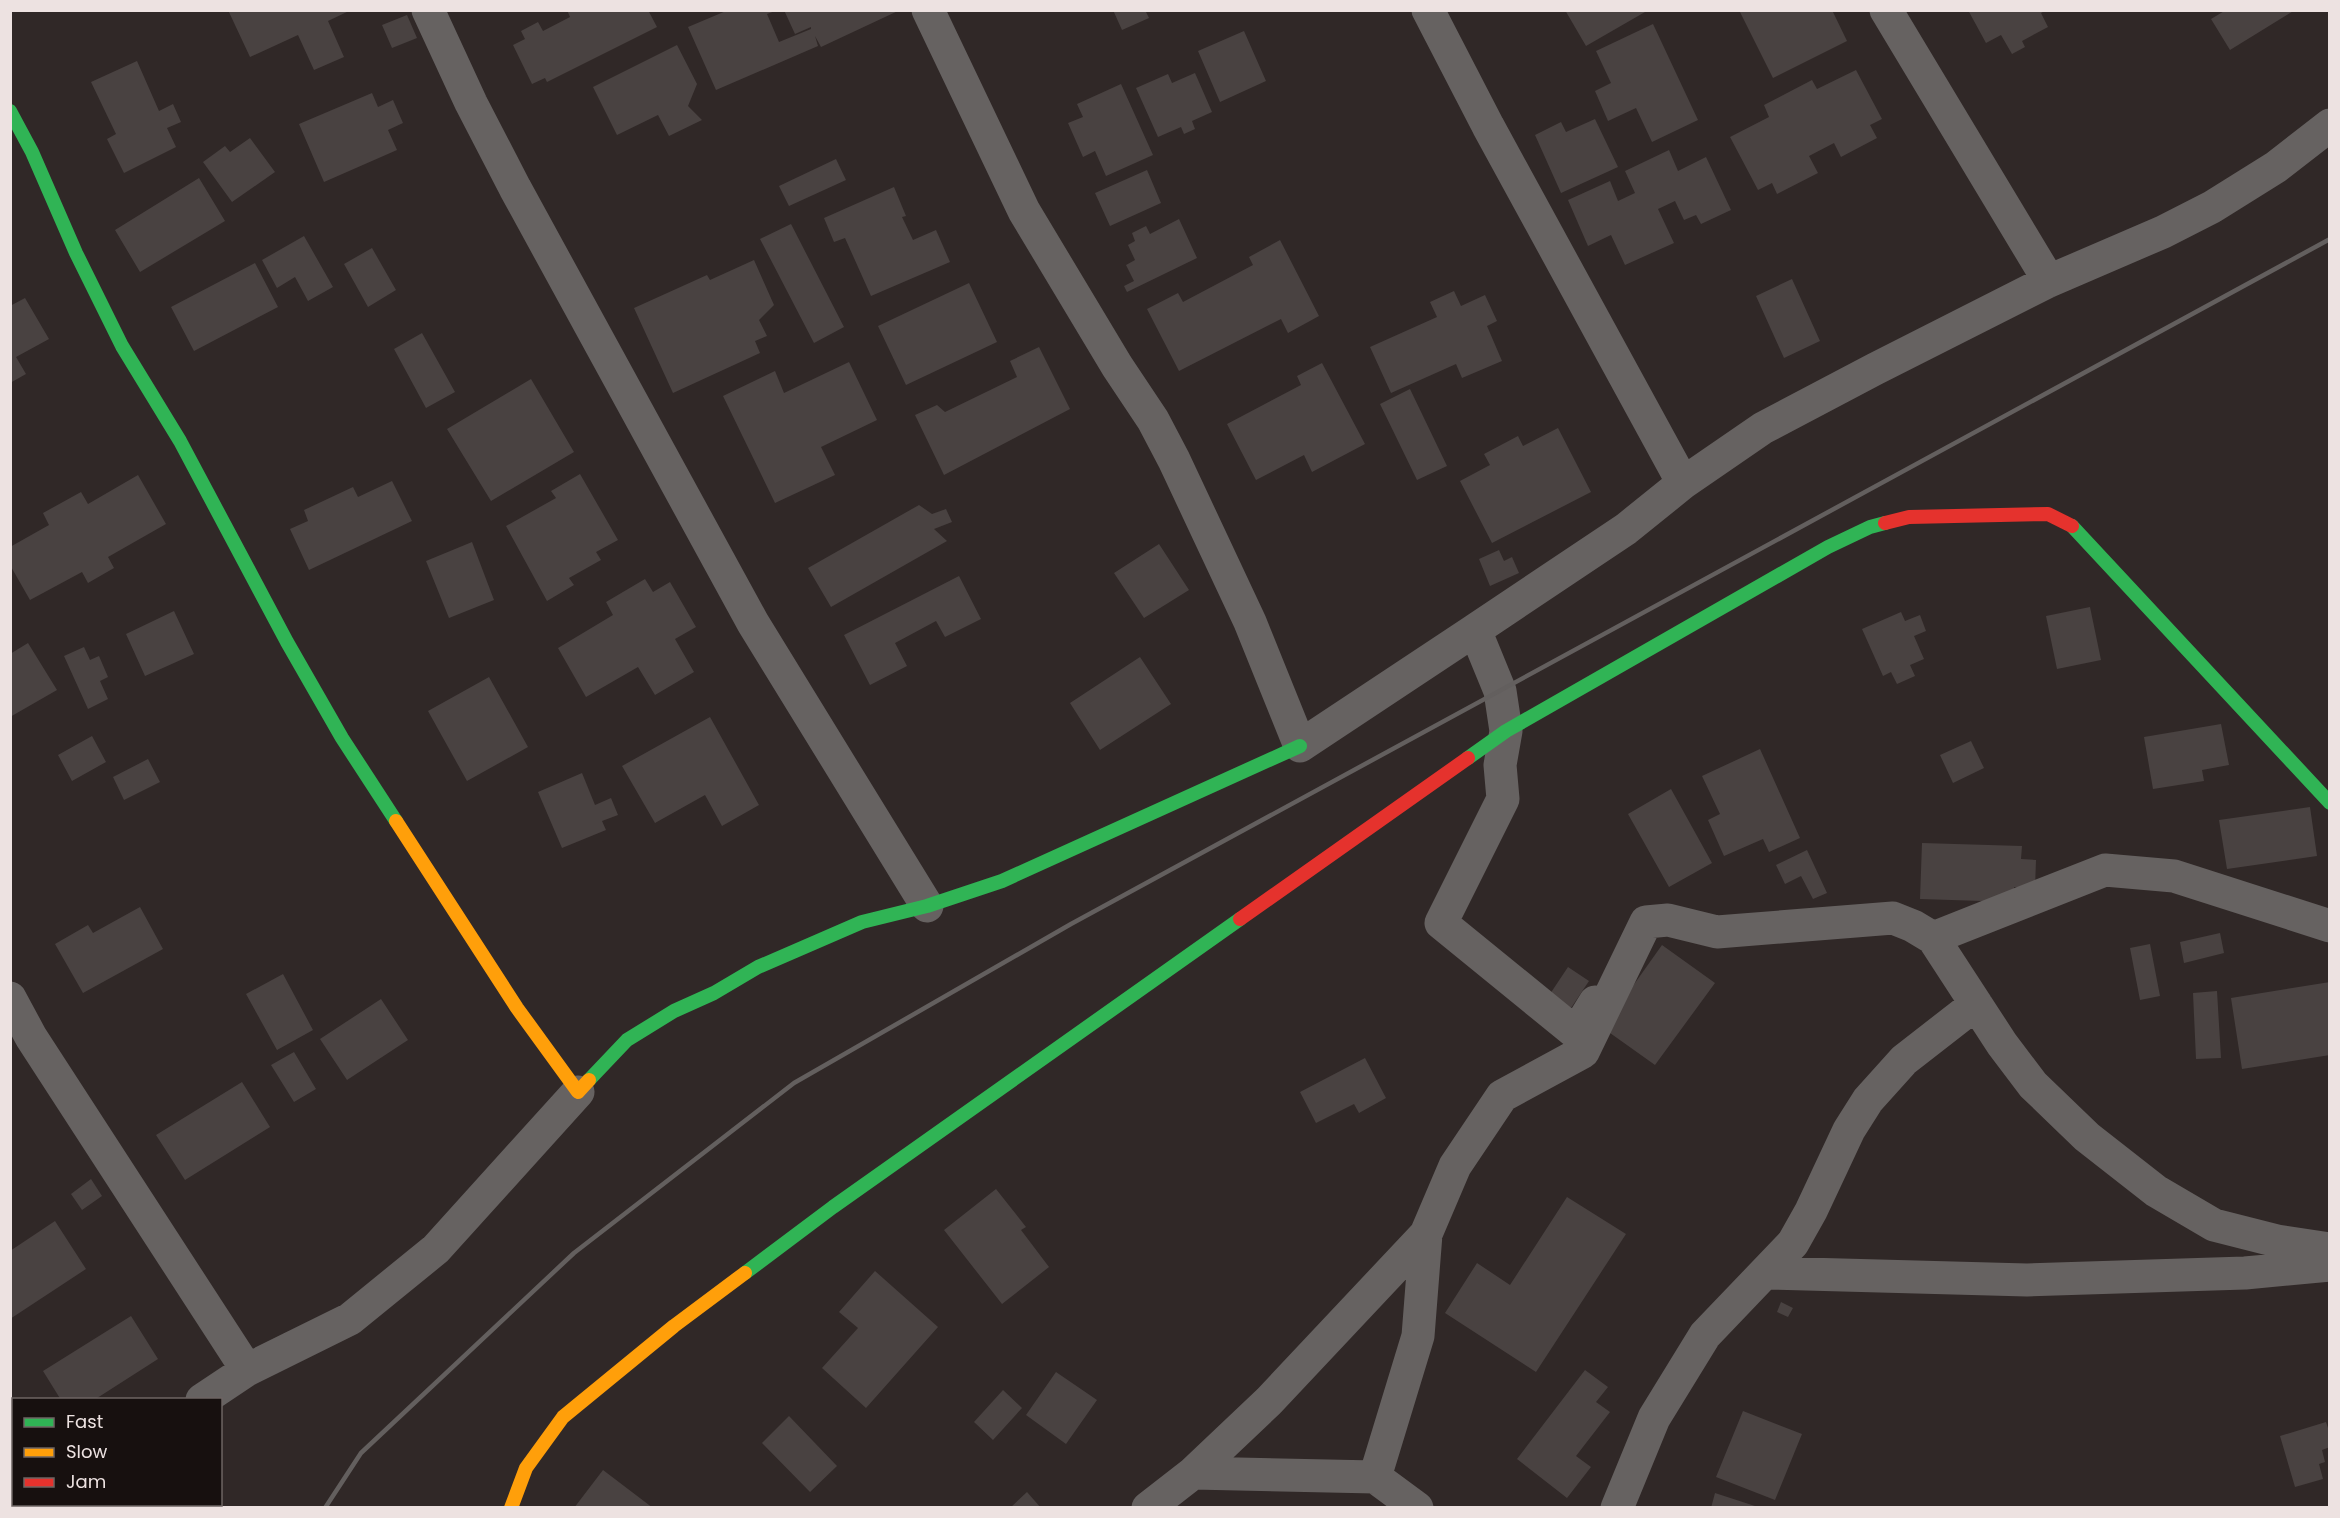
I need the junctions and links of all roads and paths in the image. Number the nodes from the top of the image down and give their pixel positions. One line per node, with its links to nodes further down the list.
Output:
1 (428, 10): 13 (street)
2 (928, 10): 11 (street)
3 (1428, 10): 8 (street)
4 (1886, 10): 7 (street)
5 (10, 111): 19 (street)
6 (2330, 125): 7 (street)
7 (2049, 281): 8 (street)
8 (1683, 483): 9 (street)
9 (1475, 630): 10 (street); 11 (street)
10 (1506, 731): 12 (street); 14 (street); 28 (street)
11 (1300, 746): 13 (street)
12 (2330, 803)
13 (927, 906): 19 (street)
14 (1646, 922): 16 (street); 20 (street)
15 (2330, 926): 16 (street)
16 (1933, 938): 18 (street)
17 (10, 998): 24 (street)
18 (1976, 1004): 21 (street); 23 (street)
19 (578, 1092): 24 (street)
20 (1426, 1234): 26 (street); 27 (street)
21 (2330, 1249)
22 (2330, 1265): 23 (street)
23 (1767, 1273): 31 (street)
24 (247, 1370): 25 (street)
25 (205, 1398)
26 (1193, 1473): 27 (street); 29 (street)
27 (1375, 1477): 30 (street)
28 (511, 1508)
29 (1148, 1508)
30 (1417, 1508)
31 (1617, 1508)

